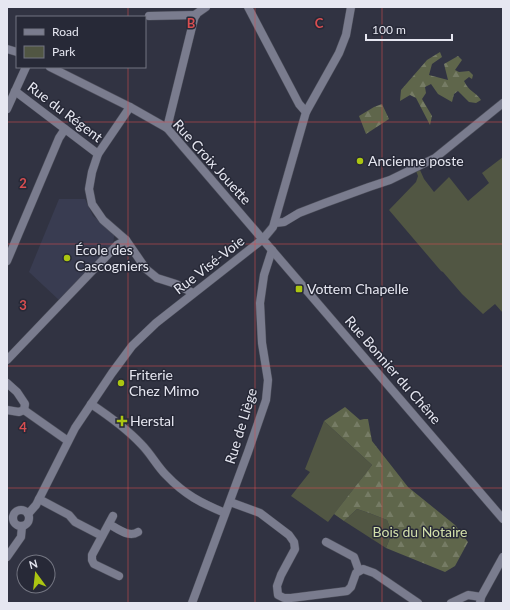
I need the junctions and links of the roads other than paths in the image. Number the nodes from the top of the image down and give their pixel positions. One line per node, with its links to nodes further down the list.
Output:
1 (206, 7): 4 (street)
2 (248, 7): 12 (street)
3 (351, 7): 12 (street, Rue Visé-Voie)
4 (196, 15): 5 (street); 13 (street)
5 (149, 16)
6 (26, 68): 8 (street)
7 (52, 68): 10 (street, Rue Croix Jouette)
8 (15, 90): 11 (street); 14 (street, Rue du Régent)
9 (503, 103): 16 (street)
10 (130, 107): 13 (street, Rue Croix Jouette); 15 (street)
11 (7, 109)
12 (306, 112): 16 (street, Rue Visé-Voie)
13 (167, 128): 17 (street, Rue Croix Jouette)
14 (65, 129): 15 (street, Rue du Régent); 20 (street)
15 (98, 154): 18 (street)
16 (276, 223): 17 (street, Rue Visé-Voie)
17 (263, 239): 19 (street, Rue Bonnier du Chêne); 21 (street, Rue Visé-Voie)
18 (126, 240): 21 (street); 22 (street)
19 (272, 250): 29 (street, Rue de Liège); 33 (street, Rue Bonnier du Chêne)
20 (7, 261)
21 (193, 293): 24 (street, Rue Visé-Voie)
22 (7, 360)
23 (7, 383): 26 (street)
24 (91, 404): 27 (street, Rue Visé-Voie); 30 (street)
25 (7, 410): 26 (street)
26 (24, 410): 27 (street)
27 (68, 441): 28 (street, Rue Visé-Voie)
28 (39, 499): 31 (street, Rue Visé-Voie); 38 (street)
29 (230, 502): 30 (street, Rue de Liège); 42 (street)
30 (225, 513): 45 (street, Rue de Liège)
31 (28, 514): 34 (street); 36 (street, Rue Visé-Voie)
32 (113, 516): 35 (street)
33 (503, 518)
34 (10, 519): 36 (street)
35 (109, 524): 37 (street); 38 (street)
36 (22, 526): 40 (street, Rue Visé-Voie)
37 (138, 532)
38 (102, 536): 43 (street)
39 (326, 542): 42 (street)
40 (7, 557)
41 (503, 557): 44 (street)
42 (359, 571): 46 (street)
43 (118, 576)
44 (480, 600): 47 (street)
45 (192, 603)
46 (418, 603)
47 (451, 603)

